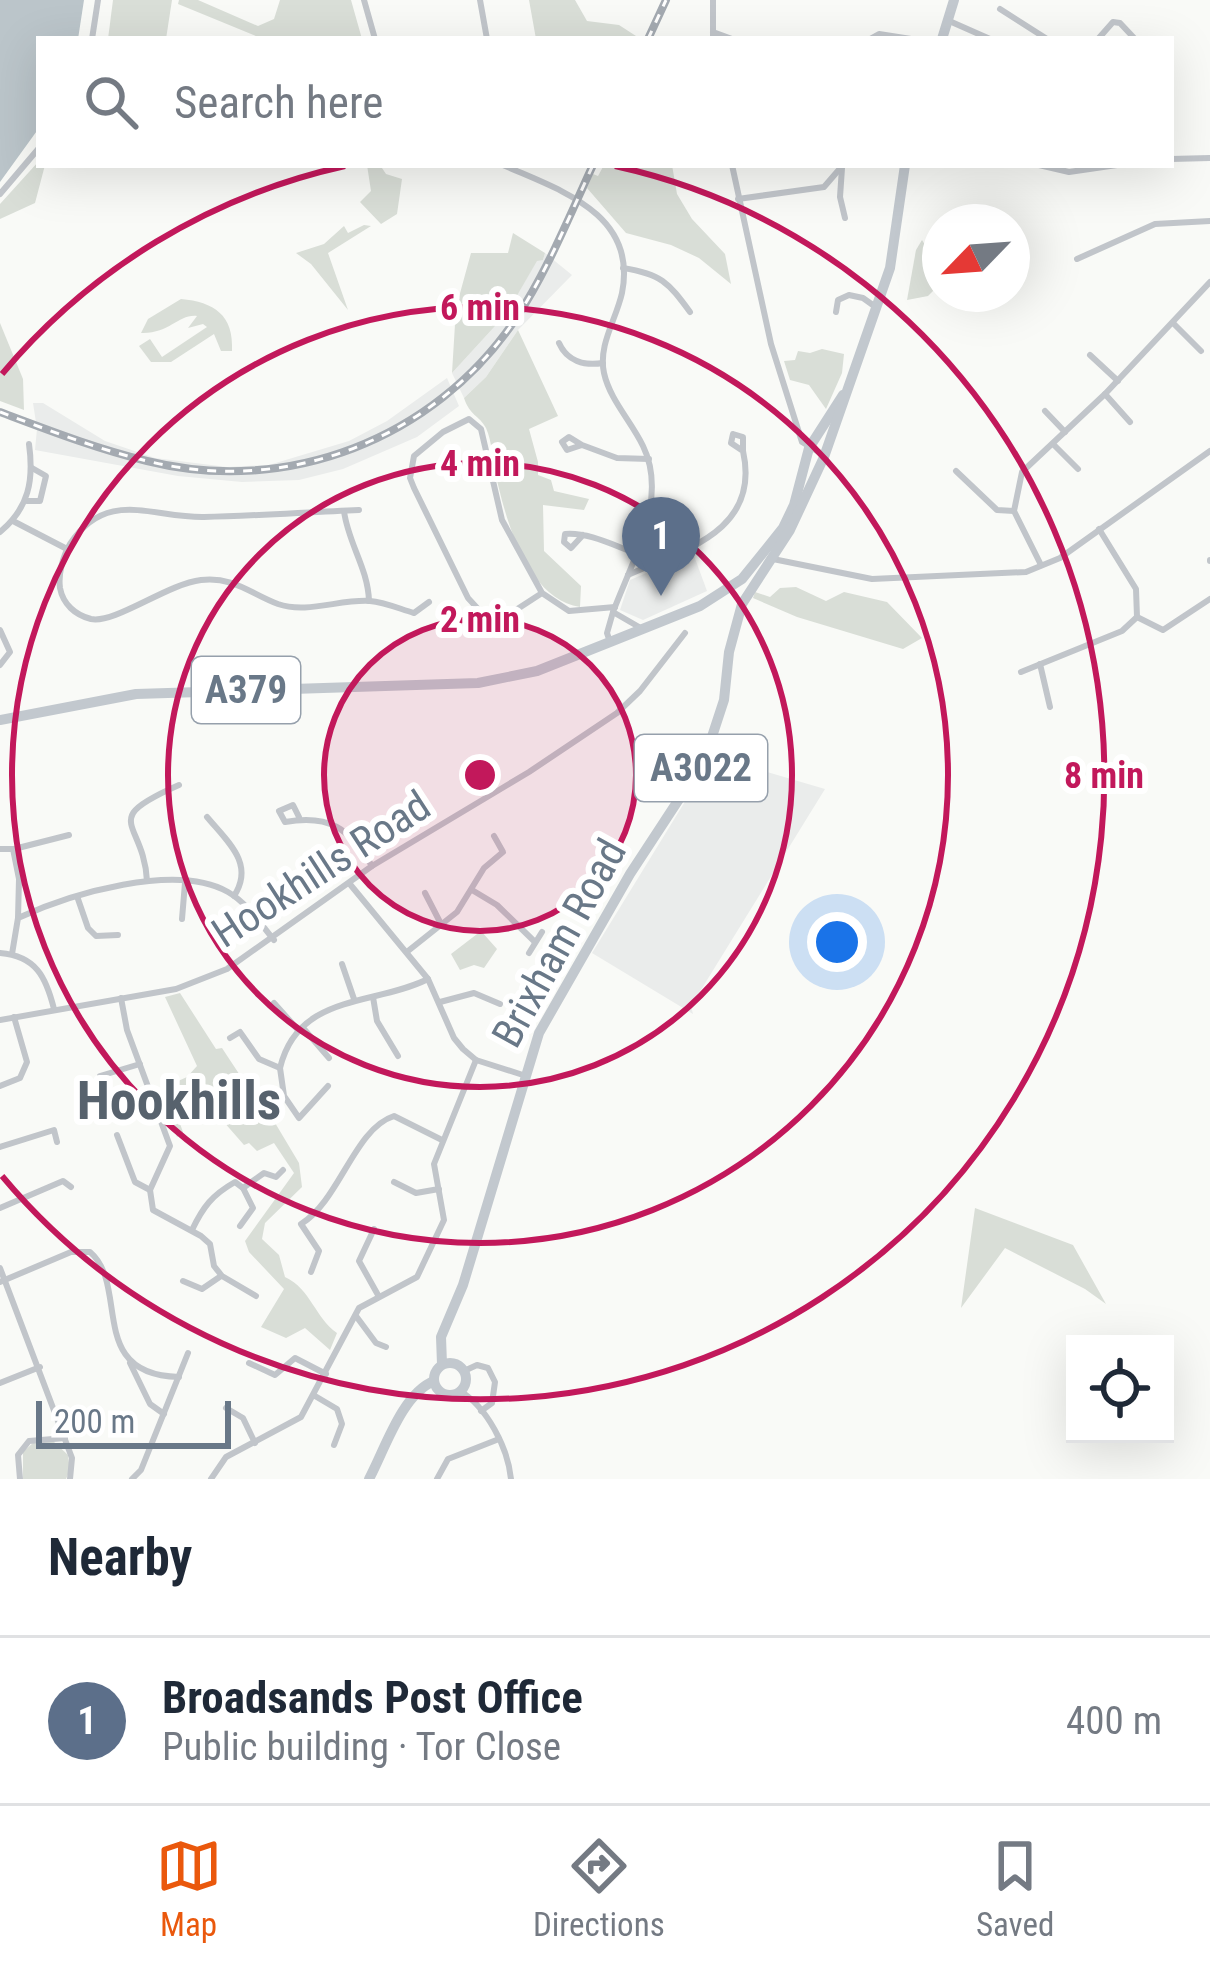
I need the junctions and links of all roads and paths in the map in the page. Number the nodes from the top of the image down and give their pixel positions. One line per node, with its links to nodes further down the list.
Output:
1 (98, 0): 8 (street)
2 (364, 0): 9 (street)
3 (480, 0): 10 (street)
4 (713, 0): 11 (street)
5 (954, 0): 7 (main road)
6 (1000, 9): 14 (street)
7 (947, 20): 12 (main road); 13 (street)
8 (92, 36)
9 (374, 36)
10 (486, 36)
11 (712, 36)
12 (943, 36)
13 (982, 36)
14 (1042, 36)
15 (1101, 36): 16 (street)
16 (1132, 36)
17 (36, 152): 28 (street)
18 (1210, 158): 19 (street)
19 (1174, 159)
20 (510, 168): 34 (street)
21 (732, 168): 30 (street)
22 (841, 168): 27 (street)
23 (843, 168): 29 (street)
24 (905, 168): 36 (main road, A3022)
25 (1052, 168): 26 (street)
26 (1092, 168)
27 (824, 187): 29 (street); 30 (street)
28 (0, 194)
29 (840, 197): 31 (street)
30 (738, 200): 53 (street)
31 (844, 218)
32 (1210, 221): 33 (street)
33 (1077, 260)
34 (623, 268): 37 (street); 43 (street)
35 (1210, 282): 39 (street)
36 (877, 309): 38 (street); 44 (main road, A3022)
37 (690, 312)
38 (836, 312)
39 (1174, 324): 41 (street); 45 (street)
40 (559, 343): 43 (street)
41 (1202, 351)
42 (1090, 355): 45 (street)
43 (603, 362): 57 (street)
44 (853, 377): 53 (main road, A3022); 56 (main road, A3022)
45 (1118, 381): 46 (street)
46 (1105, 394): 48 (street); 49 (street)
47 (1045, 411): 49 (street)
48 (1130, 422)
49 (1065, 433): 50 (street)
50 (1053, 444): 59 (street); 64 (street)
51 (29, 445): 58 (street)
52 (582, 445): 57 (street)
53 (809, 448): 56 (street); 71 (main road, A3022)
54 (743, 451): 73 (street)
55 (1210, 451): 66 (street)
56 (824, 457): 71 (main road, A3022)
57 (649, 458): 70 (street)
58 (32, 468): 61 (street); 61 (street)
59 (1078, 469)
60 (956, 471): 64 (street)
61 (26, 500): 65 (street)
62 (359, 510): 63 (street)
63 (344, 511): 69 (street); 77 (street)
64 (1014, 511): 72 (street)
65 (13, 521): 67 (street); 69 (street)
66 (1099, 529): 72 (street); 81 (street)
67 (0, 532)
68 (583, 535): 70 (street)
69 (67, 549): 77 (street)
70 (635, 553): 73 (street)
71 (769, 557): 72 (street); 74 (main road); 79 (main road, Brixham Road / A3022)
72 (1041, 566)
73 (628, 575): 80 (street)
74 (738, 582): 79 (main road); 82 (main road, A379)
75 (542, 592): 75 (street); 80 (street)
76 (1210, 599): 81 (street)
77 (369, 601): 78 (street)
78 (429, 602)
79 (742, 604): 135 (main road, Brixham Road / A3022)
80 (614, 610): 82 (street); 85 (street)
81 (1137, 617): 86 (street)
82 (642, 629): 85 (main road, A379)
83 (0, 630): 87 (street)
84 (685, 633): 98 (street, Hookhills Road)
85 (610, 642): 90 (main road, A379)
86 (1040, 664): 88 (street); 89 (street)
87 (0, 665)
88 (1021, 672)
89 (1050, 707)
90 (0, 721)
91 (179, 785): 99 (street)
92 (207, 817): 104 (street)
93 (298, 817): 98 (street)
94 (68, 835): 97 (street)
95 (494, 836): 102 (street)
96 (0, 849): 97 (street)
97 (13, 849): 106 (street)
98 (372, 866): 101 (street, Hookhills Road)
99 (147, 881): 100 (street); 105 (street)
100 (185, 883): 104 (street); 107 (street)
101 (349, 883): 111 (street, Hookhills Road); 113 (street)
102 (472, 890): 108 (street); 112 (street)
103 (425, 893): 108 (street)
104 (234, 896): 111 (street)
105 (78, 898): 106 (street); 110 (street)
106 (18, 918): 116 (street)
107 (182, 919)
108 (441, 924): 113 (street)
109 (542, 932): 112 (street)
110 (118, 935)
111 (274, 940): 120 (street, Hookhills Road)
112 (535, 942): 115 (street)
113 (408, 951): 118 (street)
114 (0, 953): 116 (street)
115 (529, 953)
116 (12, 954): 125 (street)
117 (342, 964): 121 (street)
118 (428, 979): 119 (street); 122 (street)
119 (373, 997): 121 (street); 130 (street)
120 (121, 998): 125 (street, Hookhills Road); 133 (street)
121 (354, 999): 128 (street)
122 (440, 1002): 124 (street); 132 (street)
123 (274, 1004): 128 (street)
124 (500, 1005)
125 (54, 1009): 126 (street, Hookhills Road)
126 (14, 1016): 127 (street, Hookhills Road); 137 (street)
127 (0, 1020)
128 (301, 1029): 131 (street); 134 (street)
129 (230, 1038): 134 (street)
130 (392, 1053)
131 (329, 1058)
132 (476, 1060): 135 (street); 140 (street)
133 (140, 1064): 136 (street); 148 (street)
134 (280, 1068): 138 (street)
135 (523, 1075): 161 (main road, Brixham Road / A3022)
136 (100, 1076)
137 (0, 1086)
138 (328, 1086)
139 (117, 1135): 148 (street)
140 (442, 1140): 147 (street); 154 (street)
141 (57, 1142): 142 (street)
142 (0, 1147)
143 (283, 1170): 146 (street)
144 (394, 1182): 147 (street)
145 (71, 1187): 149 (street)
146 (243, 1188): 150 (street); 152 (street)
147 (439, 1189): 159 (street)
148 (151, 1190): 152 (street)
149 (0, 1208)
150 (240, 1226)
151 (374, 1229): 159 (street)
152 (192, 1230): 155 (street)
153 (0, 1268): 156 (street)
154 (311, 1272)
155 (222, 1276): 157 (street); 158 (street)
156 (2, 1281): 164 (street); 167 (street)
157 (183, 1281)
158 (256, 1296)
159 (379, 1297): 160 (street)
160 (354, 1315): 162 (street); 169 (street)
161 (449, 1324): 166 (main road, Brixham Road / A3022); 168 (main road)
162 (386, 1347)
163 (188, 1353): 170 (street)
164 (129, 1360): 170 (street); 179 (street)
165 (249, 1363): 169 (street)
166 (442, 1364): 168 (main road); 171 (main road, Brixham Road / A3022)
167 (40, 1367): 172 (street); 180 (street)
168 (462, 1369): 173 (main road); 178 (street)
169 (326, 1374): 175 (street)
170 (179, 1377): 179 (street)
171 (434, 1381): 174 (main road); 176 (main road, Brixham Road / A3022)
172 (0, 1383)
173 (463, 1390): 174 (main road); 178 (street)
174 (445, 1394): 176 (main road)
175 (315, 1396): 182 (street); 183 (street)
176 (411, 1400): 188 (main road, Brixham Road / A3022)
177 (226, 1408): 182 (street)
178 (482, 1412): 181 (street)
179 (164, 1414): 186 (street)
180 (65, 1438): 184 (street); 185 (street)
181 (499, 1438): 189 (street); 190 (street)
182 (255, 1443): 187 (street)
183 (334, 1445)
184 (71, 1478)
185 (20, 1479)
186 (132, 1479)
187 (212, 1479)
188 (369, 1479)
189 (437, 1479)
190 (511, 1479)

